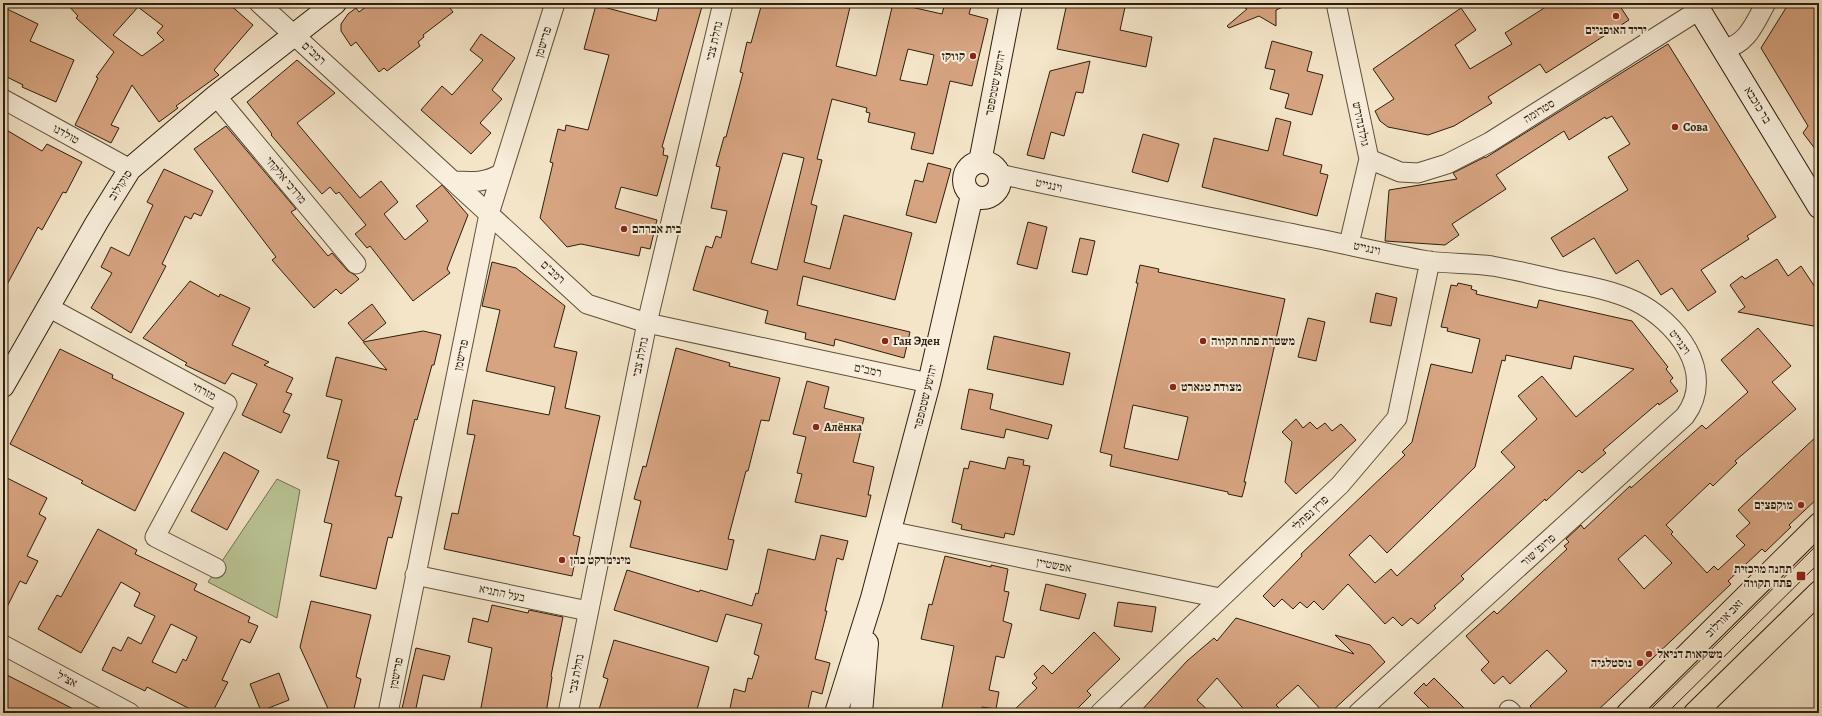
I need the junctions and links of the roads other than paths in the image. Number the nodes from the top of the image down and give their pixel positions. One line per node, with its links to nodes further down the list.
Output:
1 (259, 3): 9 (street, רמב"ם)
2 (335, 3): 9 (street, סוקולוב)
3 (555, 3): 16 (street, פרישמן)
4 (723, 3): 28 (street, נחלת צבי)
5 (1011, 3): 14 (street, יהושע שטמפפר)
6 (1336, 3): 13 (street, גולדנהירש)
7 (1766, 3): 10 (street)
8 (1697, 6): 10 (street, בר כוכבא); 13 (street, סטרומה)
9 (296, 35): 11 (street, סוקולוב); 18 (street, רמב"ם)
10 (1724, 50): 20 (street, בר כוכבא)
11 (216, 96): 15 (street, סוקולוב); 26 (street, מרדכי אלקחי)
12 (3, 99): 15 (street, טולדנו)
13 (1369, 159): 23 (street, גולדנהירש)
14 (980, 162): 17 (street); 19 (street)
15 (130, 169): 27 (street, סוקולוב)
16 (502, 173): 18 (street); 21 (street, פרישמן)
17 (999, 174): 19 (street); 23 (street, וינגייט)
18 (453, 181): 21 (street, רמב"ם)
19 (972, 195): 30 (street, יהושע שטמפפר)
20 (1819, 207)
21 (489, 214): 22 (street, רמב"ם); 24 (street, פרישמן)
22 (522, 244): 24 (street); 28 (street, רמב"ם)
23 (1349, 244): 25 (street, וינגייט)
24 (482, 252): 35 (street, פרישמן)
25 (1430, 261): 29 (street, וינגייט); 38 (street, פרץ נפתלי)
26 (356, 264)
27 (48, 307): 31 (street, סוקולוב); 34 (street, מזרחי)
28 (647, 323): 30 (street, רמב"ם); 39 (street, נחלת צבי)
29 (1697, 376): 47 (street, פרופ' שור)
30 (929, 383): 33 (street, יהושע שטמפפר)
31 (3, 386)
32 (1819, 524): 48 (main road, זאב אורלוב)
33 (889, 531): 37 (street, יהושע שטמפפר); 38 (street, אפשטיין)
34 (216, 568)
35 (415, 575): 39 (street, בעל התניא); 42 (street, פרישמן)
36 (1819, 592): 49 (main road)
37 (872, 598): 44 (street, יהושע שטמפפר); 45 (street, יהושע שטמפפר)
38 (1220, 598): 46 (street, פרץ נפתלי)
39 (588, 610): 43 (street, נחלת צבי)
40 (3, 645): 41 (street, אצ"ל)
41 (130, 713)
42 (388, 713)
43 (568, 713)
44 (836, 713)
45 (861, 713)
46 (1100, 713)
47 (1358, 713)
48 (1628, 713)
49 (1695, 713)

